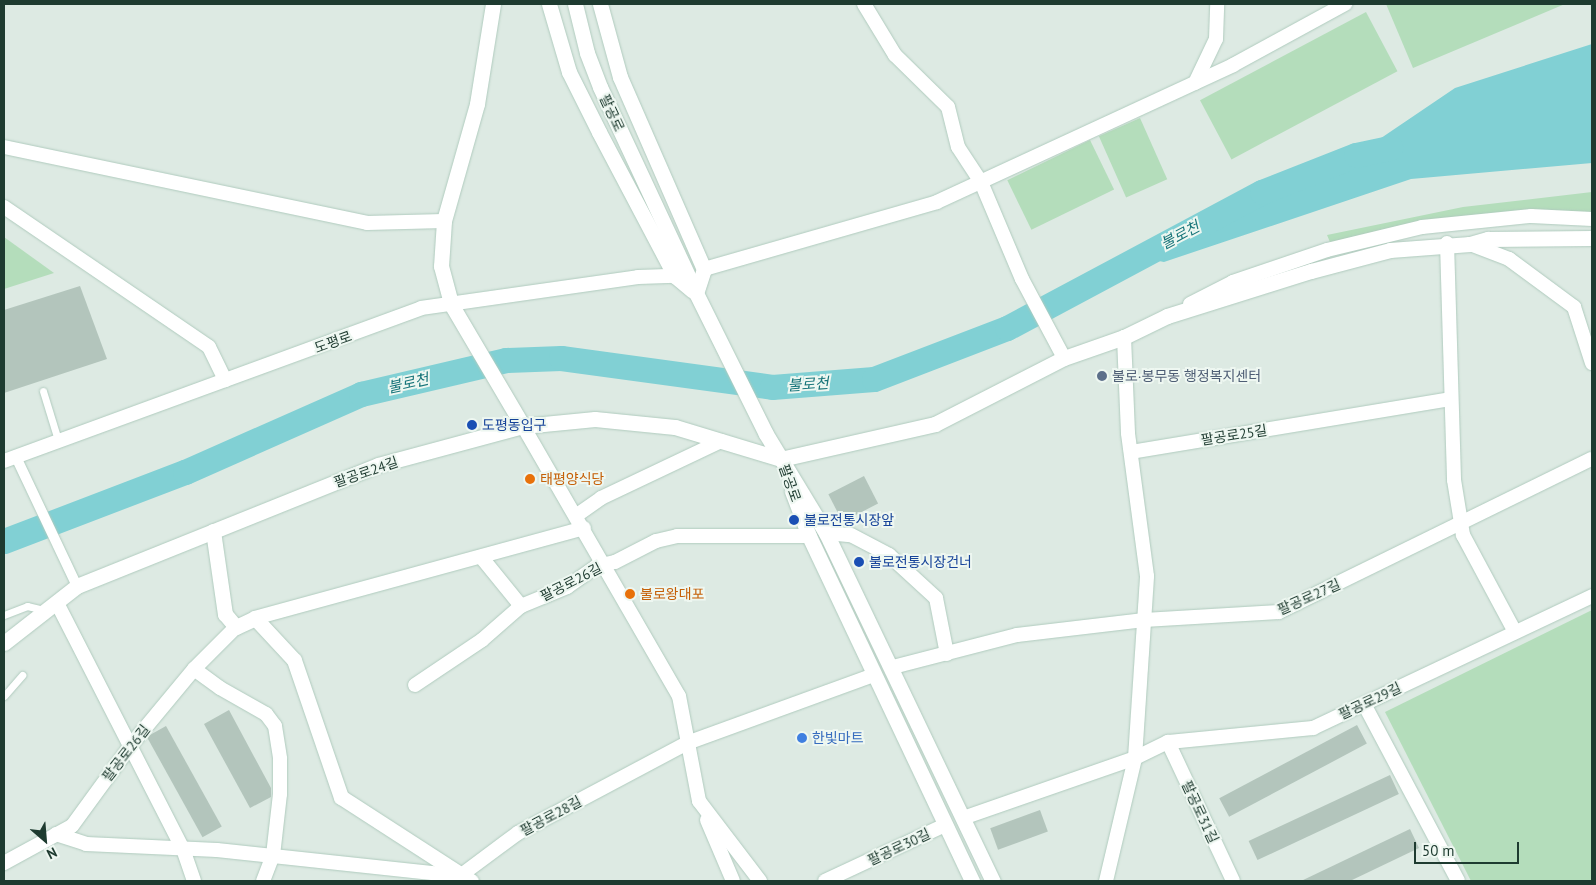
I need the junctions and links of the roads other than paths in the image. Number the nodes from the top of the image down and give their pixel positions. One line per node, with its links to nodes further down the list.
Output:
1 (493, 4): 13 (main road)
2 (549, 4): 18 (main road)
3 (575, 4): 19 (main road, 팔공로)
4 (600, 4): 17 (main road)
5 (864, 4): 10 (street)
6 (1217, 4): 8 (street)
7 (1345, 4): 8 (street)
8 (1195, 83): 10 (street)
9 (4, 147): 13 (street)
10 (981, 182): 17 (street); 23 (street)
11 (4, 207): 25 (street)
12 (1592, 219): 21 (street)
13 (444, 221): 20 (main road)
14 (1592, 238): 16 (main road)
15 (1447, 244): 16 (main road); 21 (main road); 27 (street)
16 (1470, 244): 24 (street)
17 (704, 269): 19 (main road)
18 (675, 276): 19 (main road); 20 (street, 도평로)
19 (696, 293): 33 (main road, 팔공로)
20 (452, 304): 25 (street, 도평로); 28 (main road)
21 (1167, 316): 22 (main road)
22 (1124, 337): 23 (main road); 31 (street)
23 (1060, 352): 33 (main road)
24 (1592, 363)
25 (225, 380): 29 (street, 도평로)
26 (43, 391): 29 (lane)
27 (1451, 399): 31 (street, 팔공로25길); 36 (street)
28 (520, 421): 30 (main road, 팔공로24길); 35 (street); 38 (main road, 팔공로24길)
29 (58, 440): 32 (street, 도평로)
30 (721, 441): 33 (main road, 팔공로24길); 35 (street)
31 (1131, 452): 49 (street)
32 (10, 459): 43 (street)
33 (780, 459): 39 (main road, 팔공로); 40 (main road, 팔공로)
34 (1592, 460): 36 (street, 팔공로27길)
35 (577, 515): 37 (street)
36 (1461, 525): 49 (street, 팔공로27길); 51 (street)
37 (584, 528): 41 (street); 42 (street)
38 (213, 531): 43 (main road, 팔공로24길); 50 (main road)
39 (826, 533): 53 (street); 54 (main road, 팔공로)
40 (809, 536): 42 (street, 팔공로26길); 57 (main road, 팔공로)
41 (482, 558): 45 (street); 48 (street)
42 (606, 564): 45 (street, 팔공로26길); 62 (street)
43 (77, 586): 46 (main road, 팔공로24길)
44 (1592, 596): 51 (street, 팔공로29길)
45 (521, 606): 58 (street, 팔공로26길)
46 (52, 607): 47 (lane); 52 (main road, 팔공로24길); 63 (street)
47 (4, 615)
48 (255, 618): 50 (main road); 73 (main road)
49 (1144, 620): 53 (street, 팔공로27길); 64 (street)
50 (236, 626): 55 (street, 팔공로26길)
51 (1515, 632): 60 (street, 팔공로29길)
52 (4, 643)
53 (947, 654): 54 (street, 팔공로27길)
54 (893, 667): 66 (main road, 팔공로)
55 (194, 670): 63 (street, 팔공로26길); 70 (street)
56 (22, 675): 59 (lane)
57 (874, 675): 62 (street, 팔공로28길); 67 (main road, 팔공로)
58 (415, 685)
59 (4, 696)
60 (1364, 704): 61 (street, 팔공로29길); 82 (street)
61 (1168, 742): 64 (street, 팔공로29길); 81 (street, 팔공로31길)
62 (687, 743): 65 (street); 73 (street, 팔공로28길)
63 (131, 745): 68 (street, 팔공로26길); 69 (street)
64 (1135, 758): 66 (street, 팔공로29길); 80 (street)
65 (699, 802): 75 (street); 76 (street)
66 (963, 818): 79 (main road, 팔공로)
67 (945, 825): 77 (street, 팔공로30길); 78 (main road, 팔공로)
68 (56, 834): 69 (street); 71 (street, 팔공로26길)
69 (183, 849): 70 (street); 72 (street)
70 (273, 855): 73 (street); 74 (street)
71 (4, 863)
72 (193, 878)
73 (465, 878)
74 (263, 881)
75 (733, 881)
76 (760, 881)
77 (825, 881)
78 (972, 881)
79 (993, 881)
80 (1106, 881)
81 (1233, 881)
82 (1458, 881)

